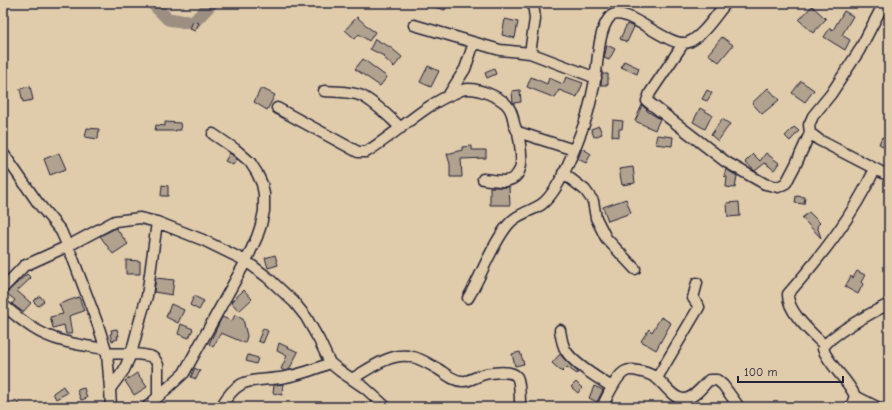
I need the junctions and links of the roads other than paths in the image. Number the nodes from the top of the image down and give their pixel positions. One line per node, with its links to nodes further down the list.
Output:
1 (534, 3): 7 (street)
2 (726, 3): 6 (street)
3 (884, 3): 14 (street)
4 (414, 25): 5 (street)
5 (474, 43): 7 (street); 10 (street)
6 (683, 44): 8 (street); 14 (street)
7 (530, 53): 8 (street)
8 (596, 78): 16 (street)
9 (324, 91): 12 (street)
10 (448, 96): 12 (street); 13 (street)
11 (277, 108): 12 (street)
12 (401, 128)
13 (518, 132): 16 (street); 21 (street)
14 (810, 133): 18 (street)
15 (213, 134): 24 (street)
16 (574, 150): 19 (street)
17 (3, 153): 23 (street)
18 (875, 169): 20 (street); 32 (street)
19 (563, 173): 25 (street); 28 (street)
20 (889, 176)
21 (483, 179)
22 (157, 222): 23 (street); 24 (street); 34 (street)
23 (68, 246): 27 (street); 33 (street)
24 (246, 261): 35 (street); 41 (street)
25 (634, 270)
26 (697, 283): 36 (street)
27 (3, 288)
28 (468, 298)
29 (889, 304): 32 (street)
30 (3, 305): 33 (street)
31 (560, 330): 38 (street)
32 (824, 345): 40 (street)
33 (106, 351): 34 (street); 39 (street)
34 (131, 354): 39 (street); 41 (street)
35 (330, 363): 37 (street); 45 (street)
36 (657, 378): 38 (street); 42 (street)
37 (352, 379): 46 (street); 47 (street)
38 (612, 387): 48 (street)
39 (110, 389): 43 (street)
40 (855, 396): 51 (street); 52 (street)
41 (158, 397): 44 (street)
42 (682, 399): 49 (street); 50 (street)
43 (110, 407)
44 (147, 407)
45 (221, 407)
46 (386, 407)
47 (520, 407)
48 (602, 407)
49 (690, 407)
50 (739, 407)
51 (851, 407)
52 (877, 407)

